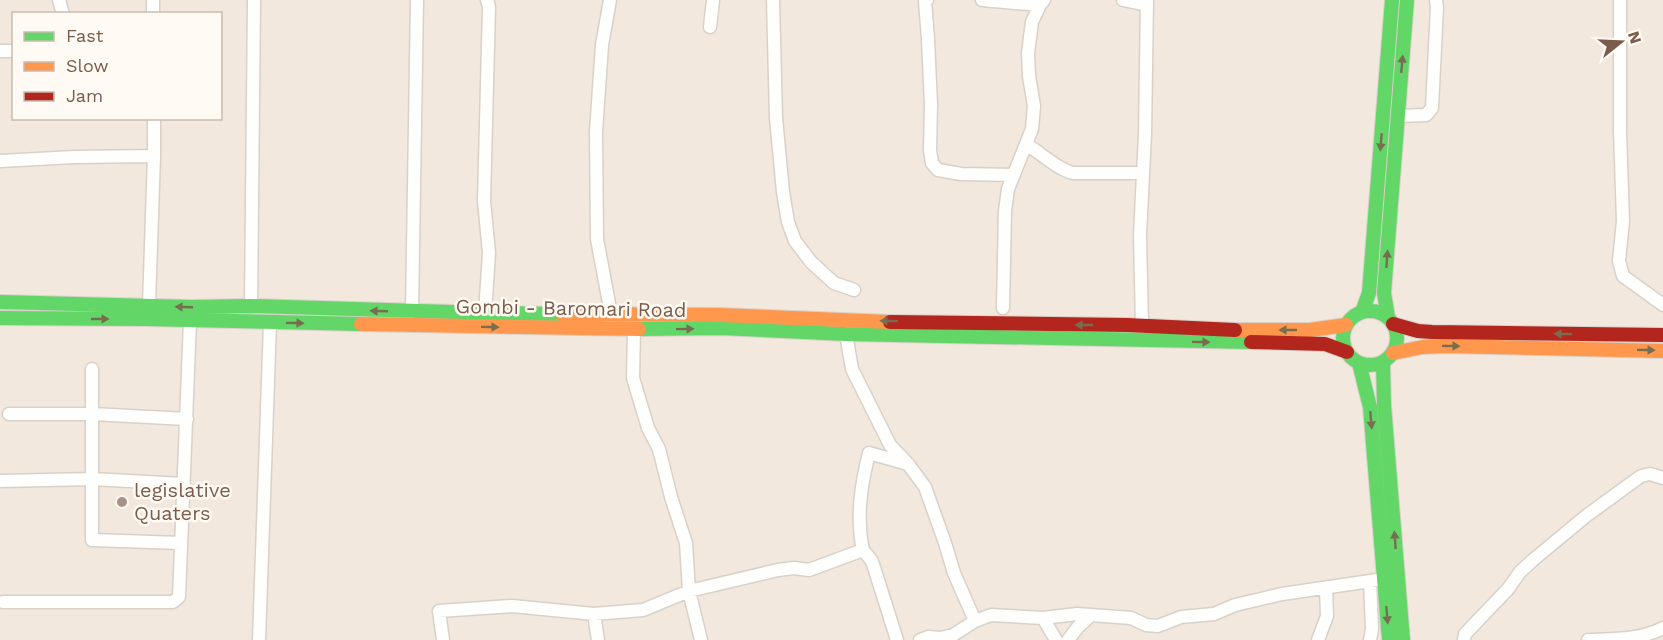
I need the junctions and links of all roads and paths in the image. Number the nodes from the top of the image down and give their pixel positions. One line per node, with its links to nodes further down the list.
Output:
1 (254, 0): 31 (street)
2 (417, 0): 33 (street)
3 (487, 0): 35 (street)
4 (610, 0): 36 (street)
5 (713, 0): 18 (street)
6 (773, 0): 26 (street)
7 (919, 0): 8 (street)
8 (926, 0): 25 (street)
9 (981, 0): 10 (street)
10 (986, 0): 16 (street)
11 (1123, 0): 17 (street)
12 (1392, 0): 34 (main road, one-way to 34)
13 (1407, 0): 19 (main road, one-way to 13)
14 (1436, 0): 19 (street)
15 (1620, 0): 30 (street)
16 (1042, 3): 21 (street)
17 (1147, 3): 24 (street)
18 (710, 27)
19 (1398, 116): 39 (main road, one-way to 19)
20 (154, 120): 22 (street)
21 (1026, 144): 24 (street); 25 (street)
22 (154, 156): 23 (street); 29 (street)
23 (0, 161)
24 (1142, 173): 45 (street)
25 (1014, 175): 32 (street)
26 (854, 290)
27 (0, 302): 28 (main road, Gombi - Baromari Road)
28 (75, 303): 29 (main road, Gombi - Baromari Road); 38 (main road)
29 (149, 305): 31 (main road, Gombi - Baromari Road, one-way to 29)
30 (1663, 305)
31 (251, 306): 33 (main road, Gombi - Baromari Road, one-way to 31)
32 (1003, 308)
33 (412, 312): 35 (main road, Gombi - Baromari Road)
34 (1362, 312): 39 (main road); 42 (main road)
35 (485, 313): 36 (main road, Gombi - Baromari Road)
36 (611, 314): 43 (street); 45 (main road, Gombi - Baromari Road, one-way to 36)
37 (0, 318): 38 (main road, Gombi - Baromari Road)
38 (74, 319): 40 (main road, Gombi - Baromari Road, one-way to 40)
39 (1391, 320): 47 (main road, one-way to 39); 50 (main road)
40 (190, 321): 41 (main road, Gombi - Baromari Road); 55 (street)
41 (270, 323): 43 (main road, Gombi - Baromari Road, one-way to 43); 74 (street)
42 (1346, 325): 45 (main road, one-way to 45); 48 (main road)
43 (610, 329): 44 (main road, Gombi - Baromari Road)
44 (634, 329): 46 (main road, Gombi - Baromari Road, one-way to 46); 66 (street)
45 (1142, 333): 46 (main road, Gombi - Baromari Road); 48 (main road, one-way to 48)
46 (846, 334): 56 (street)
47 (1663, 335)
48 (1347, 351): 51 (main road)
49 (1663, 351): 50 (main road, one-way to 49)
50 (1388, 358): 51 (main road); 85 (main road, one-way to 50)
51 (1359, 363): 63 (main road, one-way to 63)
52 (92, 369): 54 (street)
53 (9, 414): 54 (street)
54 (93, 414): 55 (street); 58 (street)
55 (187, 419): 60 (street)
56 (908, 464): 62 (street); 71 (street)
57 (1663, 478): 86 (street)
58 (92, 479): 59 (street); 60 (street); 61 (street)
59 (0, 481)
60 (184, 484): 61 (street)
61 (181, 543): 67 (street)
62 (863, 550): 66 (street); 78 (street)
63 (1384, 579): 64 (street); 84 (main road, one-way to 84)
64 (1370, 581): 65 (street); 83 (street)
65 (1326, 588): 69 (street); 82 (street)
66 (689, 591): 68 (street); 77 (street)
67 (3, 602)
68 (594, 614): 75 (street); 76 (street)
69 (1090, 615): 70 (street); 81 (street)
70 (1043, 618): 71 (street); 80 (street)
71 (975, 621): 79 (street)
72 (1663, 628): 87 (street)
73 (1663, 635): 88 (street)
74 (259, 640)
75 (443, 640)
76 (598, 640)
77 (701, 640)
78 (897, 640)
79 (920, 640)
80 (1056, 640)
81 (1068, 640)
82 (1318, 640)
83 (1370, 640)
84 (1389, 640)
85 (1403, 640)
86 (1464, 640)
87 (1588, 640)
88 (1660, 640)

